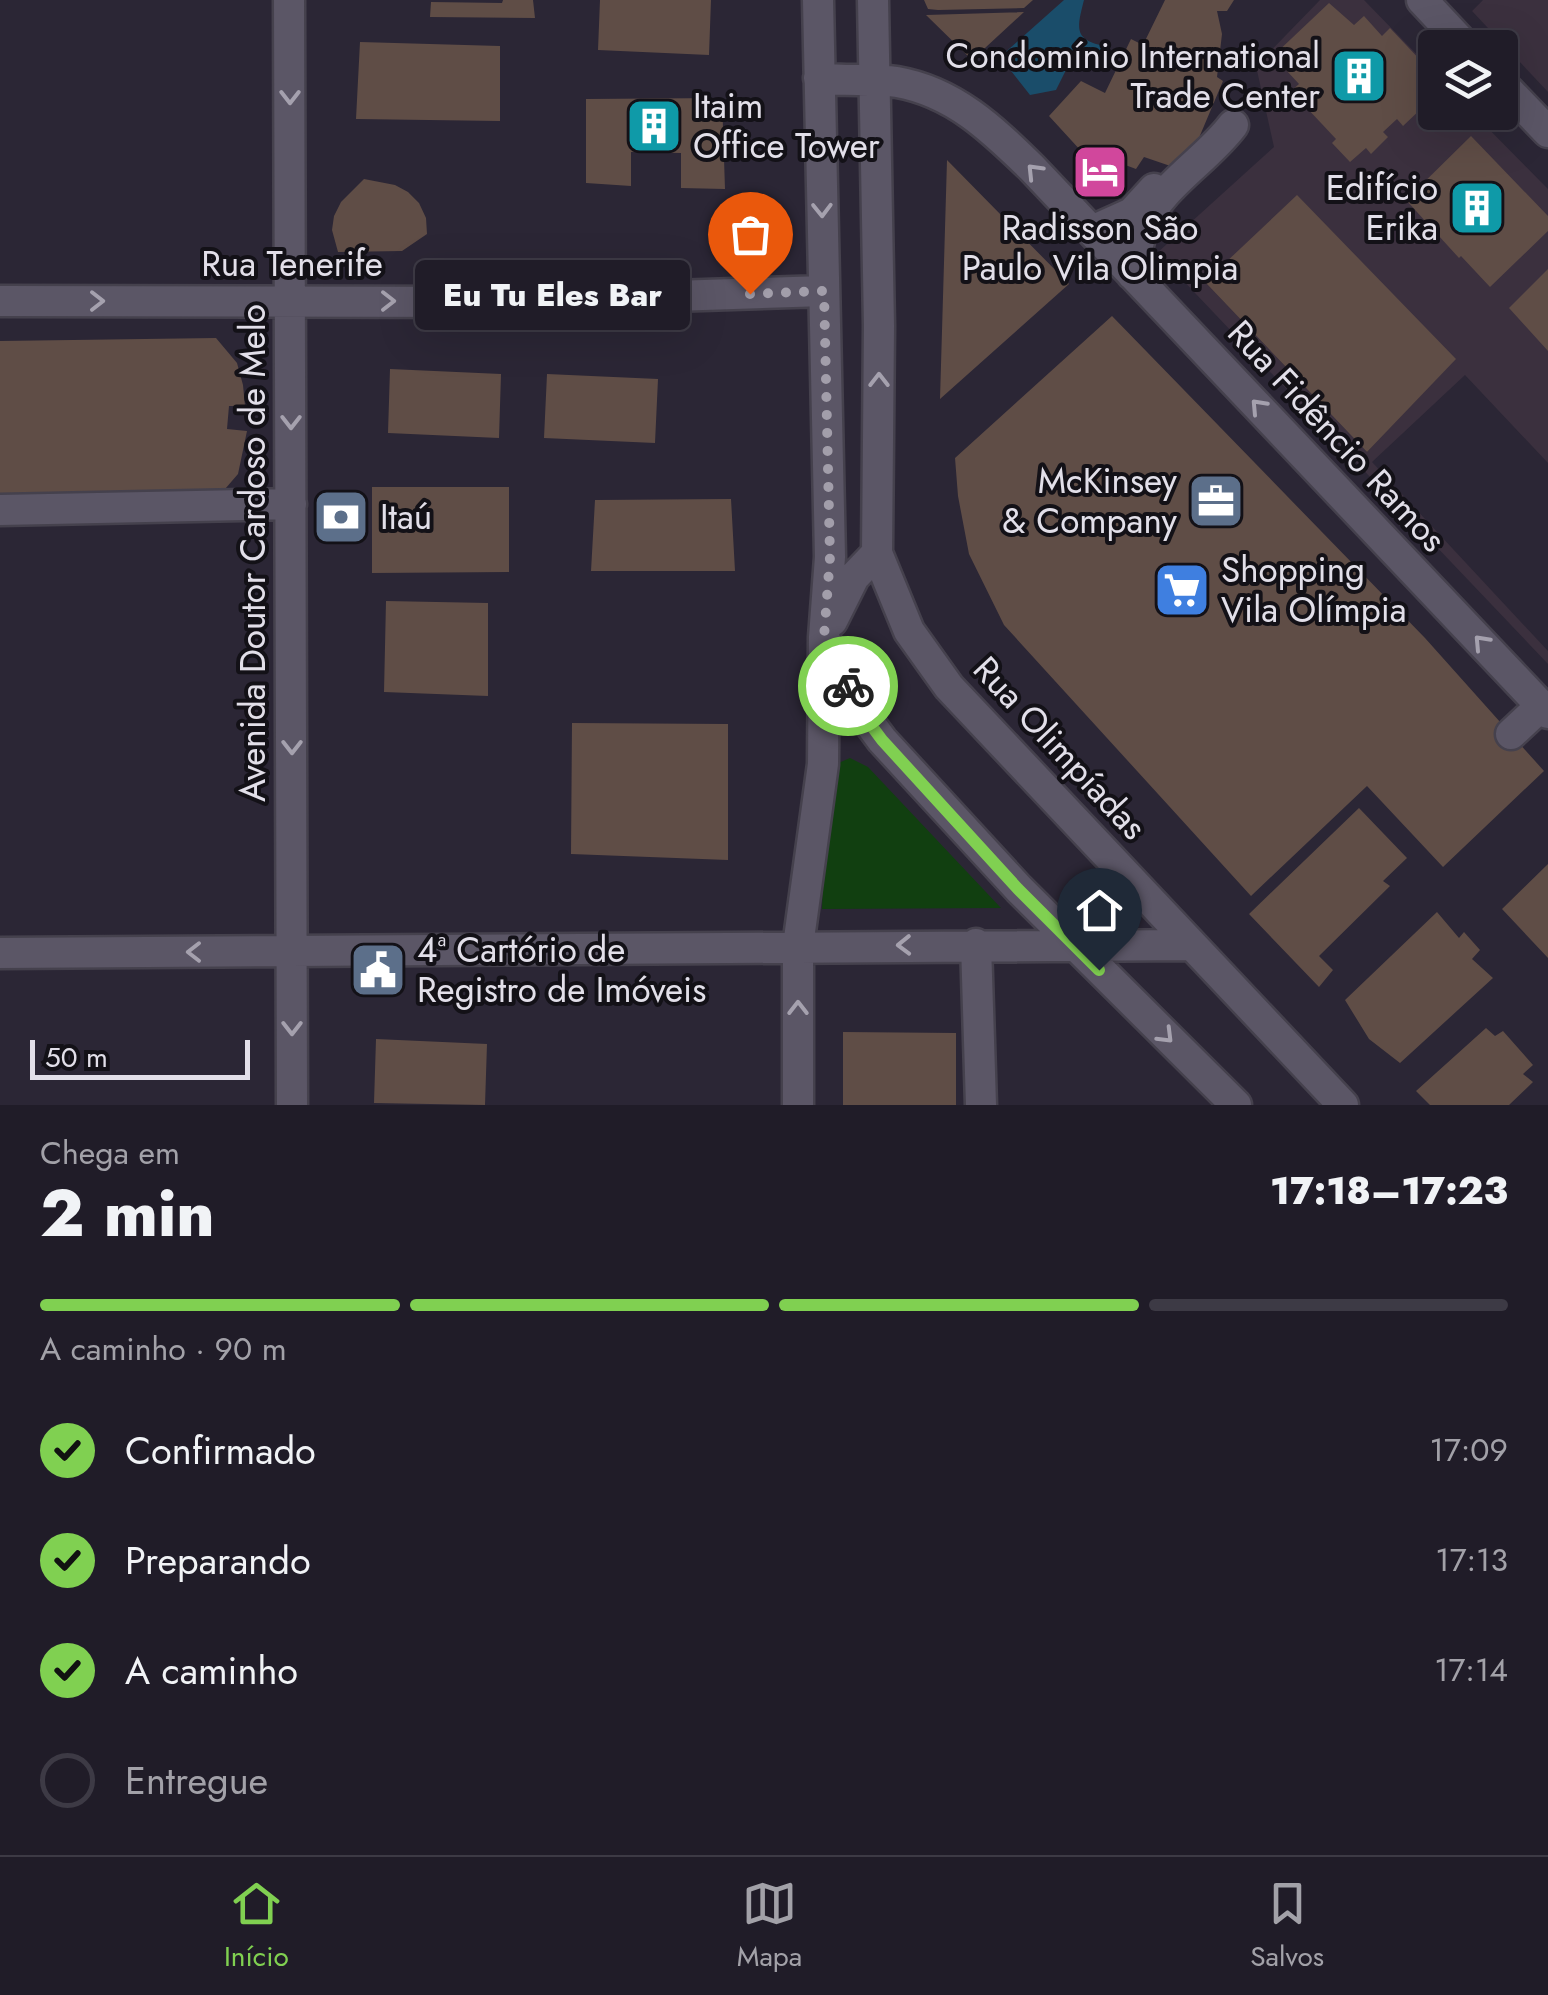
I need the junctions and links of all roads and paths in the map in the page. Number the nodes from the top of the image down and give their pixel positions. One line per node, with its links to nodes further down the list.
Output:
1 (290, 0): 14 (street, Avenida Doutor Cardoso de Melo, one-way to 14)
2 (818, 0): 6 (street)
3 (873, 0): 7 (street)
4 (1422, 0): 5 (street)
5 (1450, 30)
6 (820, 78): 7 (street, Rua Fidêncio Ramos); 12 (street, one-way to 12)
7 (873, 80): 10 (street, Rua Fidêncio Ramos, one-way to 7); 17 (street, one-way to 7)
8 (1518, 101): 9 (street)
9 (1548, 132)
10 (1092, 231): 11 (street, Rua Fidêncio Ramos); 11 (street)
11 (1132, 274): 19 (street, Rua Fidêncio Ramos, one-way to 11)
12 (824, 291): 14 (street, Rua Tenerife, one-way to 12); 18 (street)
13 (0, 301): 14 (street, Rua Tenerife, one-way to 14)
14 (290, 301): 15 (street, Avenida Doutor Cardoso de Melo, one-way to 15)
15 (291, 504): 16 (street); 27 (street, Avenida Doutor Cardoso de Melo, one-way to 27)
16 (0, 510)
17 (877, 553): 18 (street); 25 (street, Rua Olimpíadas)
18 (824, 637): 21 (street); 22 (street)
19 (1545, 710): 20 (street)
20 (1511, 734)
21 (882, 740): 22 (street); 24 (street)
22 (823, 764): 26 (street)
23 (976, 944): 24 (street); 26 (street, one-way to 26); 31 (street)
24 (1072, 944): 25 (street); 32 (street, one-way to 32)
25 (1191, 945): 33 (street, Rua Olimpíadas)
26 (798, 946): 27 (street); 30 (street, one-way to 26)
27 (292, 952): 28 (street, one-way to 28); 29 (street, Avenida Doutor Cardoso de Melo, one-way to 29)
28 (0, 953)
29 (292, 1105)
30 (798, 1105)
31 (981, 1105)
32 (1236, 1105)
33 (1343, 1105)

